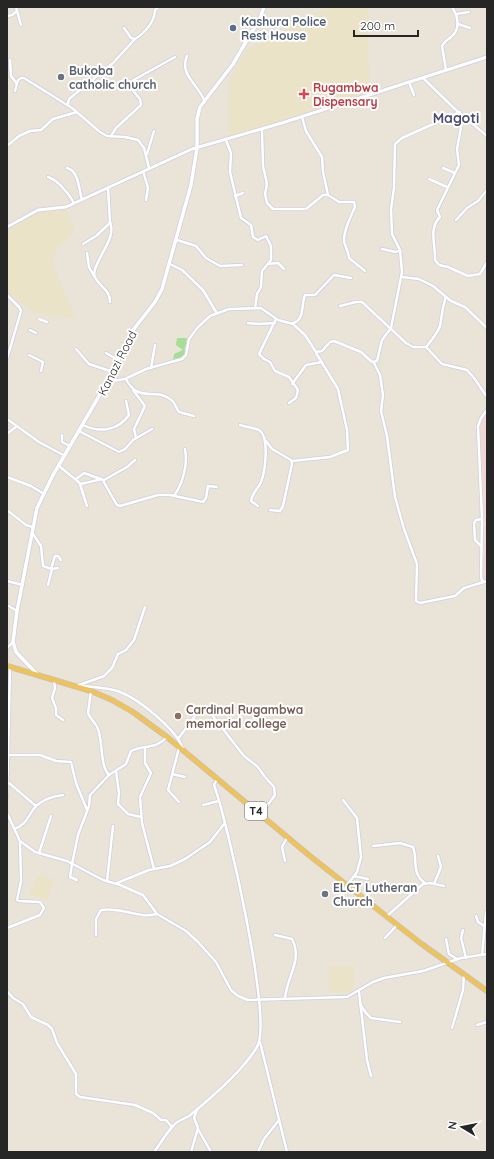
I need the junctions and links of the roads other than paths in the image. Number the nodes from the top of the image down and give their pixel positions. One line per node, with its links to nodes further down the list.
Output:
1 (16, 7): 5 (street)
2 (159, 7): 13 (street)
3 (264, 7): 24 (main road, Kanazi Road)
4 (452, 7): 7 (street)
5 (17, 11): 8 (street); 10 (street)
6 (469, 12): 7 (street)
7 (456, 14): 9 (street)
8 (7, 16)
9 (458, 24): 12 (street); 18 (street)
10 (21, 25)
11 (124, 28): 13 (street)
12 (470, 28)
13 (136, 39): 25 (street)
14 (187, 56): 24 (street)
15 (175, 57): 29 (street)
16 (487, 57): 18 (street)
17 (10, 60): 21 (street)
18 (446, 70): 19 (street)
19 (423, 78): 20 (street); 27 (street)
20 (409, 82): 23 (street); 28 (street)
21 (17, 84): 22 (street); 25 (street)
22 (15, 90)
23 (414, 95)
24 (204, 100): 37 (main road, Kanazi Road)
25 (68, 105): 26 (street)
26 (77, 112): 32 (street); 36 (street)
27 (459, 113): 34 (street); 43 (street); 61 (street)
28 (302, 117): 30 (street); 50 (street)
29 (116, 128): 32 (street); 33 (street)
30 (262, 130): 35 (street); 50 (street)
31 (154, 131): 38 (street)
32 (111, 136): 33 (street)
33 (119, 136): 38 (street)
34 (487, 136)
35 (226, 140): 37 (street); 51 (street)
36 (7, 146)
37 (198, 148): 40 (street); 58 (main road, Kanazi Road)
38 (146, 155): 40 (street)
39 (67, 168): 52 (street)
40 (149, 168): 42 (street)
41 (443, 168): 43 (street)
42 (143, 171): 46 (street); 53 (street)
43 (455, 173): 47 (street)
44 (48, 177): 54 (street)
45 (429, 180): 47 (street)
46 (108, 187): 52 (street); 56 (street)
47 (448, 187): 63 (street)
48 (487, 190): 55 (street)
49 (243, 193): 51 (street)
50 (328, 195): 68 (street)
51 (235, 196): 65 (street)
52 (82, 200): 54 (street)
53 (146, 200)
54 (74, 203): 57 (street)
55 (456, 220)
56 (110, 222): 59 (street); 69 (street)
57 (7, 227)
58 (177, 240): 64 (main road, Kanazi Road); 66 (street)
59 (83, 244)
60 (382, 249): 61 (street)
61 (400, 250): 70 (street)
62 (86, 253): 69 (street)
63 (487, 262)
64 (170, 264): 77 (street); 96 (main road, Kanazi Road)
65 (268, 264): 67 (street); 76 (street)
66 (242, 265)
67 (284, 269)
68 (364, 271)
69 (94, 276): 74 (street)
70 (402, 277): 73 (street); 84 (street)
71 (351, 278): 83 (street)
72 (7, 295): 92 (street)
73 (446, 297): 85 (street); 89 (street)
74 (110, 302)
75 (340, 306): 84 (street)
76 (255, 308): 77 (street); 79 (street)
77 (216, 312): 99 (street)
78 (39, 319): 80 (street)
79 (276, 319): 82 (street); 83 (street)
80 (47, 322)
81 (248, 323): 82 (street)
82 (275, 323): 104 (street)
83 (293, 324): 91 (street)
84 (391, 328): 89 (street); 98 (street)
85 (487, 328)
86 (30, 330): 87 (street)
87 (36, 333)
88 (155, 345): 99 (street)
89 (426, 348): 106 (street)
90 (76, 349): 101 (street)
91 (316, 352): 97 (street); 98 (street)
92 (8, 353): 95 (street)
93 (106, 353): 96 (street)
94 (29, 355): 100 (street)
95 (7, 359)
96 (118, 360): 101 (main road, Kanazi Road)
97 (322, 362): 104 (street); 125 (street)
98 (373, 362): 146 (street)
99 (151, 368): 102 (street)
100 (41, 371)
101 (113, 372): 103 (main road, Kanazi Road)
102 (126, 379): 103 (street); 105 (street)
103 (107, 382): 112 (main road, Kanazi Road)
104 (292, 384): 108 (street)
105 (132, 389): 110 (street); 119 (street)
106 (487, 397)
107 (126, 401): 112 (street)
108 (289, 403)
109 (487, 410): 138 (street)
110 (194, 416)
111 (7, 419): 114 (street)
112 (83, 425): 116 (main road, Kanazi Road)
113 (240, 425): 120 (street)
114 (17, 426): 117 (street); 123 (street)
115 (152, 429): 119 (street)
116 (79, 431): 119 (street); 121 (main road, Kanazi Road)
117 (7, 434)
118 (62, 435): 121 (street)
119 (136, 438)
120 (265, 440): 125 (street); 135 (street)
121 (71, 446): 123 (main road, Kanazi Road)
122 (185, 449): 133 (street)
123 (65, 456): 126 (main road, Kanazi Road)
124 (135, 460): 129 (street)
125 (292, 461): 137 (street)
126 (59, 466): 128 (street); 132 (main road, Kanazi Road)
127 (7, 477): 132 (street)
128 (76, 479): 129 (street); 130 (street)
129 (103, 480): 130 (street); 133 (street)
130 (79, 483): 134 (street)
131 (217, 487): 133 (street)
132 (44, 494): 139 (main road, Kanazi Road)
133 (174, 496)
134 (87, 506)
135 (258, 506)
136 (7, 510): 139 (street)
137 (270, 510)
138 (482, 519): 141 (street); 141 (street)
139 (34, 528): 140 (main road, Kanazi Road)
140 (33, 534): 144 (street); 147 (main road, Kanazi Road)
141 (482, 546): 146 (street)
142 (62, 560): 144 (street)
143 (58, 568): 144 (street)
144 (52, 569): 148 (street)
145 (7, 581): 147 (street)
146 (485, 582)
147 (23, 585): 151 (main road, Kanazi Road)
148 (48, 585)
149 (7, 605): 151 (street)
150 (145, 607): 157 (street)
151 (17, 611): 152 (main road, Kanazi Road)
152 (13, 642): 153 (street); 155 (main road)
153 (7, 648)
154 (9, 666): 155 (highway, T4); 167 (street)
155 (39, 676): 156 (highway, T4)
156 (54, 681): 157 (highway, T4); 161 (street)
157 (78, 686): 158 (highway, T4); 163 (street)
158 (91, 692): 162 (highway, T4); 171 (street)
159 (212, 715): 184 (street)
160 (195, 716): 163 (street)
161 (62, 720)
162 (167, 737): 164 (highway, T4); 165 (street)
163 (178, 739): 166 (street)
164 (179, 747): 166 (highway, T4); 170 (street)
165 (145, 748): 169 (street); 186 (street)
166 (184, 752): 173 (highway, T4)
167 (9, 755): 168 (street); 182 (street)
168 (8, 768): 174 (street)
169 (116, 770): 171 (street); 186 (street)
170 (172, 774): 172 (street); 179 (street)
171 (109, 775): 182 (street)
172 (185, 777)
173 (217, 779): 178 (street); 184 (highway, T4)
174 (9, 783): 176 (street); 181 (street)
175 (63, 795): 181 (street)
176 (7, 797)
177 (342, 800): 198 (street)
178 (219, 801): 180 (street); 187 (street)
179 (180, 802)
180 (203, 804)
181 (36, 806): 189 (street)
182 (88, 810): 196 (street)
183 (7, 813): 189 (street)
184 (260, 815): 190 (highway, T4)
185 (51, 816): 193 (street)
186 (141, 817): 197 (street)
187 (224, 824): 197 (street); 229 (street)
188 (113, 826): 201 (street)
189 (14, 829): 191 (street)
190 (287, 838): 195 (street); 205 (highway, T4)
191 (20, 841): 193 (street); 213 (street)
192 (373, 846): 202 (street)
193 (39, 853): 196 (street)
194 (438, 856): 204 (street)
195 (285, 861)
196 (72, 864): 199 (street); 201 (street)
197 (154, 869): 203 (street)
198 (354, 876): 200 (street); 205 (street)
199 (77, 880)
200 (368, 880)
201 (107, 881): 203 (street)
202 (425, 883): 204 (street); 209 (street)
203 (116, 884): 208 (street)
204 (434, 884): 206 (street)
205 (347, 885): 209 (highway, T4)
206 (444, 886)
207 (486, 912): 212 (street)
208 (157, 914): 215 (street); 229 (street)
209 (387, 916): 211 (highway, T4)
210 (476, 916): 212 (street)
211 (398, 925): 217 (street); 223 (highway, T4)
212 (484, 926): 220 (street)
213 (7, 928)
214 (463, 930): 221 (street)
215 (96, 935)
216 (275, 935): 228 (street)
217 (386, 938)
218 (446, 939): 222 (street)
219 (487, 954): 220 (street)
220 (482, 955): 221 (street)
221 (466, 958): 222 (street)
222 (457, 960): 223 (street)
223 (450, 963): 224 (highway, T4); 227 (street)
224 (464, 974): 226 (highway, T4); 234 (street)
225 (7, 991): 239 (street)
226 (487, 991)
227 (360, 992): 228 (street); 230 (street)
228 (285, 998): 229 (street)
229 (259, 1000): 235 (street)
230 (360, 1004): 231 (street); 236 (street)
231 (400, 1022)
232 (487, 1022): 233 (street)
233 (477, 1025)
234 (452, 1028)
235 (260, 1042): 237 (street); 238 (street)
236 (371, 1076)
237 (196, 1109): 239 (street); 240 (street)
238 (280, 1120): 244 (street); 245 (street)
239 (172, 1127): 241 (street)
240 (198, 1128): 242 (street); 243 (street)
241 (154, 1152)
242 (191, 1152)
243 (211, 1152)
244 (258, 1152)
245 (287, 1152)

